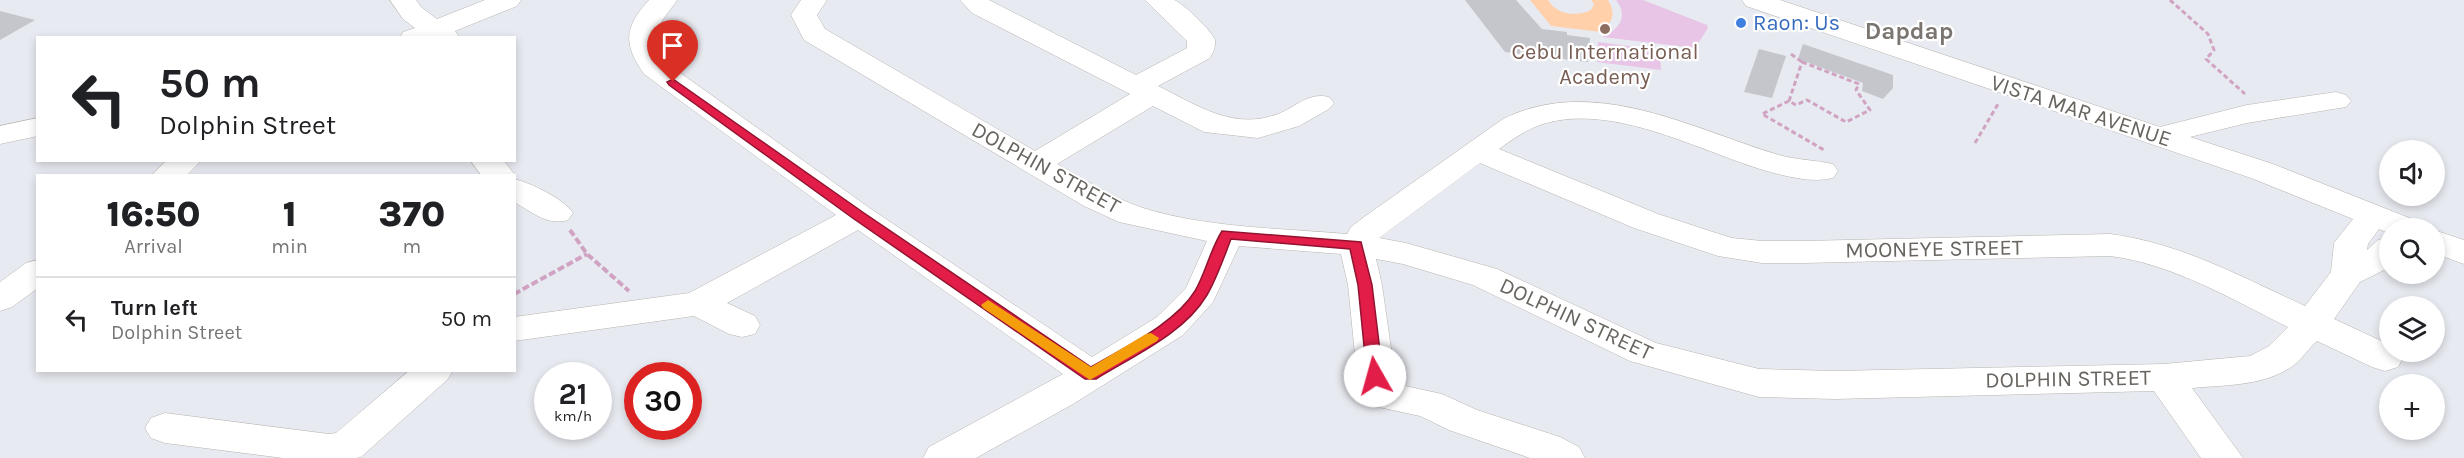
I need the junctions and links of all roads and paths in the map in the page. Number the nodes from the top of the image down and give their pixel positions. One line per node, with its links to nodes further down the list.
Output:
1 (403, 0): 9 (street)
2 (508, 0): 9 (street)
3 (664, 0): 32 (street)
4 (814, 0): 26 (street, DOLPHIN STREET)
5 (973, 0): 13 (street)
6 (1158, 0): 13 (street)
7 (2170, 0): 17 (path)
8 (1779, 3): 12 (street, VISTA MAR AVENUE)
9 (431, 35)
10 (1791, 54): 11 (path)
11 (1802, 62): 14 (path); 14 (path)
12 (2008, 87): 20 (street, VISTA MAR AVENUE); 21 (path)
13 (1142, 91): 16 (street); 26 (street)
14 (1789, 101): 25 (path)
15 (2336, 102): 17 (street)
16 (1319, 104)
17 (2264, 110): 20 (street)
18 (36, 127): 19 (street)
19 (0, 135)
20 (2160, 137): 31 (street, VISTA MAR AVENUE)
21 (1975, 142)
22 (1478, 151): 25 (street); 36 (street); 46 (street, MOONEYE STREET)
23 (184, 162): 27 (street)
24 (487, 162): 28 (street)
25 (1826, 162)
26 (1035, 164): 34 (street, DOLPHIN STREET)
27 (169, 174)
28 (498, 174)
29 (516, 189): 30 (street)
30 (557, 213): 39 (path)
31 (2373, 214): 33 (street, VISTA MAR AVENUE); 40 (street, DOLPHIN STREET)
32 (859, 216): 44 (street); 51 (street)
33 (2382, 218)
34 (1226, 234): 36 (street, DOLPHIN STREET); 51 (street)
35 (2445, 244): 37 (street)
36 (1356, 245): 52 (street, DOLPHIN STREET); 56 (street)
37 (2464, 252)
38 (2379, 253): 40 (street, DOLPHIN STREET)
39 (587, 254): 42 (path); 45 (path)
40 (2350, 258): 46 (street, DOLPHIN STREET)
41 (27, 273): 43 (street)
42 (516, 293)
43 (0, 299)
44 (698, 303): 45 (street); 47 (street)
45 (652, 311): 48 (street)
46 (2311, 324): 49 (street, MOONEYE STREET); 52 (street, DOLPHIN STREET)
47 (742, 325)
48 (516, 329)
49 (2379, 355)
50 (433, 372): 54 (street)
51 (1090, 375): 55 (street)
52 (2164, 377): 57 (street)
53 (165, 428): 54 (street)
54 (332, 454)
55 (943, 458)
56 (1565, 458)
57 (2223, 458)

